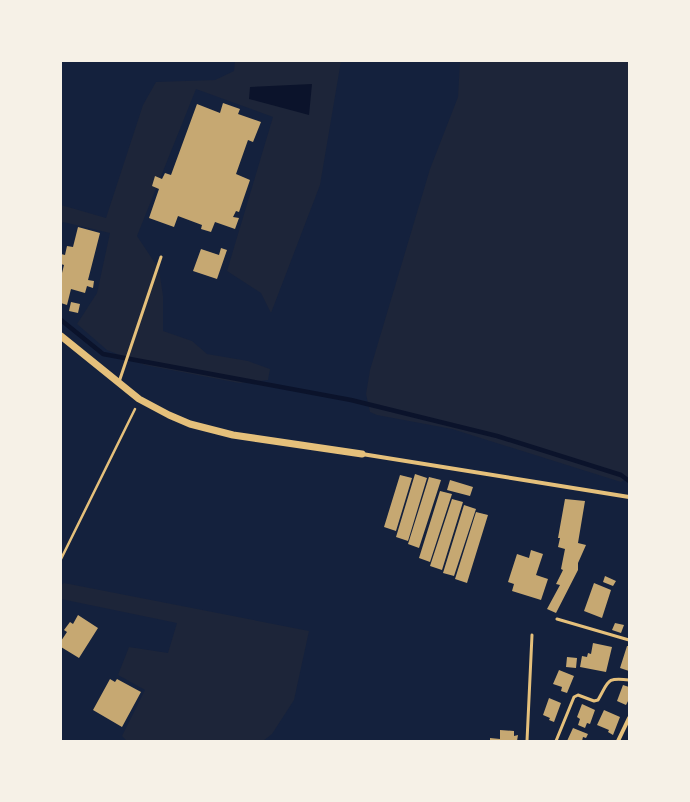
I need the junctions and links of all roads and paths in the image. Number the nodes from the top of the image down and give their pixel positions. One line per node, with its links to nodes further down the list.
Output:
1 (161, 257): 3 (lane)
2 (61, 336): 3 (street)
3 (119, 383): 4 (street)
4 (140, 399): 5 (street); 7 (path)
5 (362, 454): 6 (street)
6 (629, 497)
7 (61, 559)
8 (557, 619): 10 (lane)
9 (532, 635): 13 (lane)
10 (629, 640)
11 (629, 680): 14 (lane)
12 (629, 718): 15 (street)
13 (527, 741)
14 (556, 741)
15 (618, 741)

